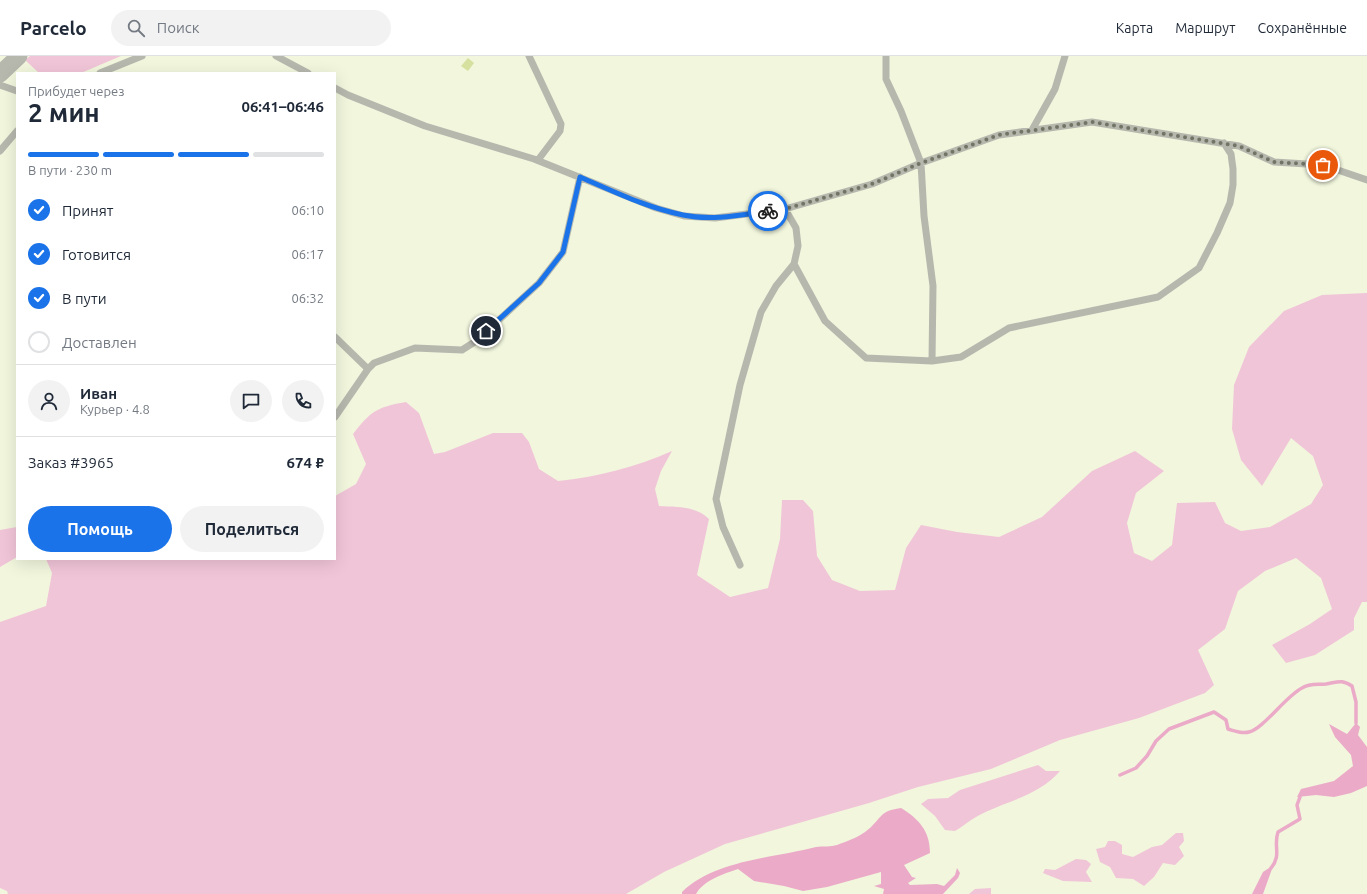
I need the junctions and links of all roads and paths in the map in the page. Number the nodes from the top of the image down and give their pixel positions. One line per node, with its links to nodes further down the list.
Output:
1 (19, 56): 9 (street)
2 (142, 56): 7 (lane)
3 (276, 56): 8 (lane)
4 (529, 56): 17 (lane)
5 (886, 56): 18 (lane)
6 (1065, 56): 13 (lane)
7 (102, 72)
8 (306, 72)
9 (0, 74)
10 (0, 85): 12 (lane)
11 (336, 89): 17 (lane)
12 (16, 91)
13 (1032, 130): 15 (lane); 18 (lane)
14 (16, 132): 16 (lane)
15 (1224, 143): 20 (lane); 24 (lane)
16 (0, 151)
17 (538, 160): 19 (lane)
18 (921, 163): 21 (lane); 24 (lane)
19 (580, 177): 21 (lane); 25 (lane)
20 (1367, 180)
21 (785, 209): 22 (lane)
22 (794, 264): 24 (lane); 27 (lane)
23 (336, 338): 25 (lane)
24 (932, 361)
25 (368, 369): 26 (lane)
26 (336, 416)
27 (740, 565)

